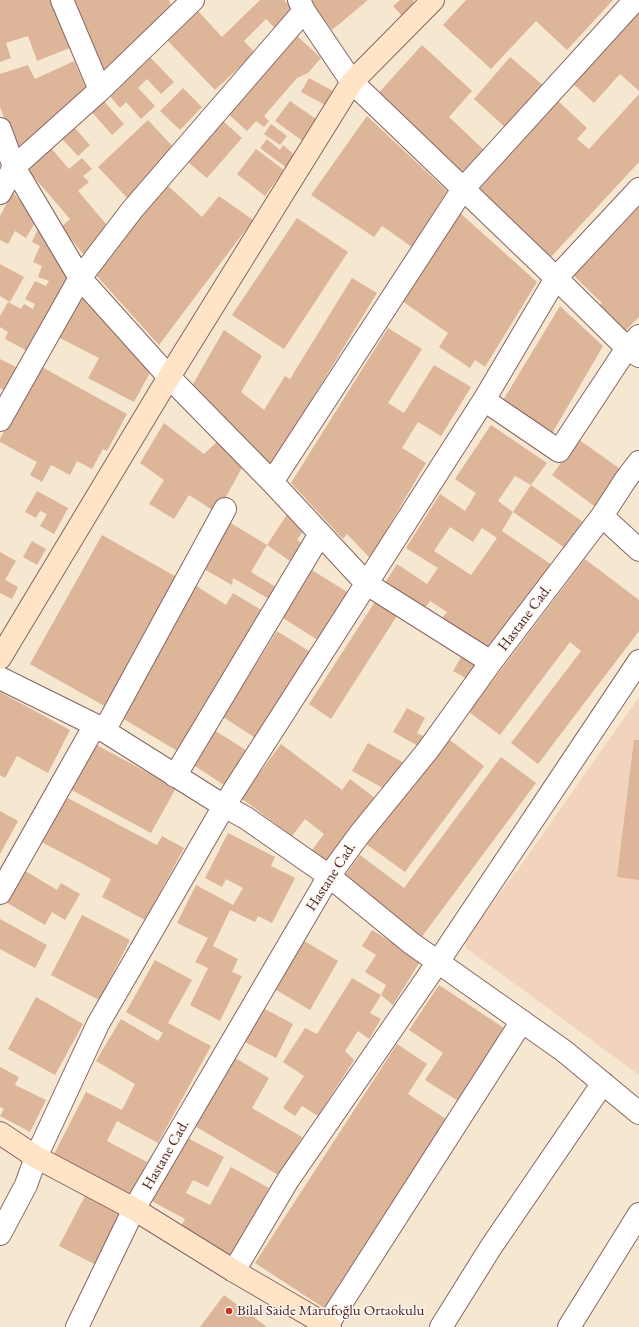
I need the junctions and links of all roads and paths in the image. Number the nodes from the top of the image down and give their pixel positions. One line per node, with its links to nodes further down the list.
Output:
1 (62, 0): 7 (street)
2 (433, 0): 6 (street)
3 (635, 0): 10 (street)
4 (184, 4): 7 (street)
5 (302, 5): 6 (street); 13 (street)
6 (352, 82): 10 (street); 16 (street)
7 (100, 90): 9 (street)
8 (0, 130): 9 (street)
9 (14, 167): 12 (street); 13 (street)
10 (463, 189): 14 (street); 20 (street)
11 (639, 189): 14 (street)
12 (0, 193)
13 (80, 278): 16 (street); 18 (street)
14 (556, 278): 15 (street); 17 (street)
15 (635, 347): 17 (street)
16 (169, 377): 20 (street); 26 (street)
17 (484, 400): 25 (street)
18 (0, 420)
19 (639, 462): 22 (street, Hastane Cad.)
20 (272, 482): 23 (street)
21 (225, 509): 30 (street)
22 (602, 516): 24 (street); 28 (street, Hastane Cad.)
23 (320, 534): 25 (street); 31 (street)
24 (639, 550)
25 (367, 584): 28 (street); 32 (street)
26 (0, 658)
27 (639, 661): 35 (street)
28 (491, 662): 33 (street, Hastane Cad.)
29 (0, 678): 30 (street)
30 (99, 728): 31 (street); 34 (street)
31 (175, 776): 32 (street)
32 (224, 806): 33 (street); 40 (street)
33 (329, 876): 35 (street); 41 (street, Hastane Cad.)
34 (0, 893)
35 (438, 962): 36 (street); 44 (street)
36 (522, 1021): 37 (street); 45 (street)
37 (603, 1083): 38 (street); 47 (street)
38 (639, 1113)
39 (0, 1133): 40 (street)
40 (36, 1157): 41 (street); 43 (street)
41 (134, 1209): 44 (street); 46 (street, Hastane Cad.)
42 (639, 1214): 48 (street)
43 (0, 1234)
44 (234, 1271): 45 (street)
45 (328, 1326)
46 (77, 1327)
47 (441, 1327)
48 (569, 1327)

